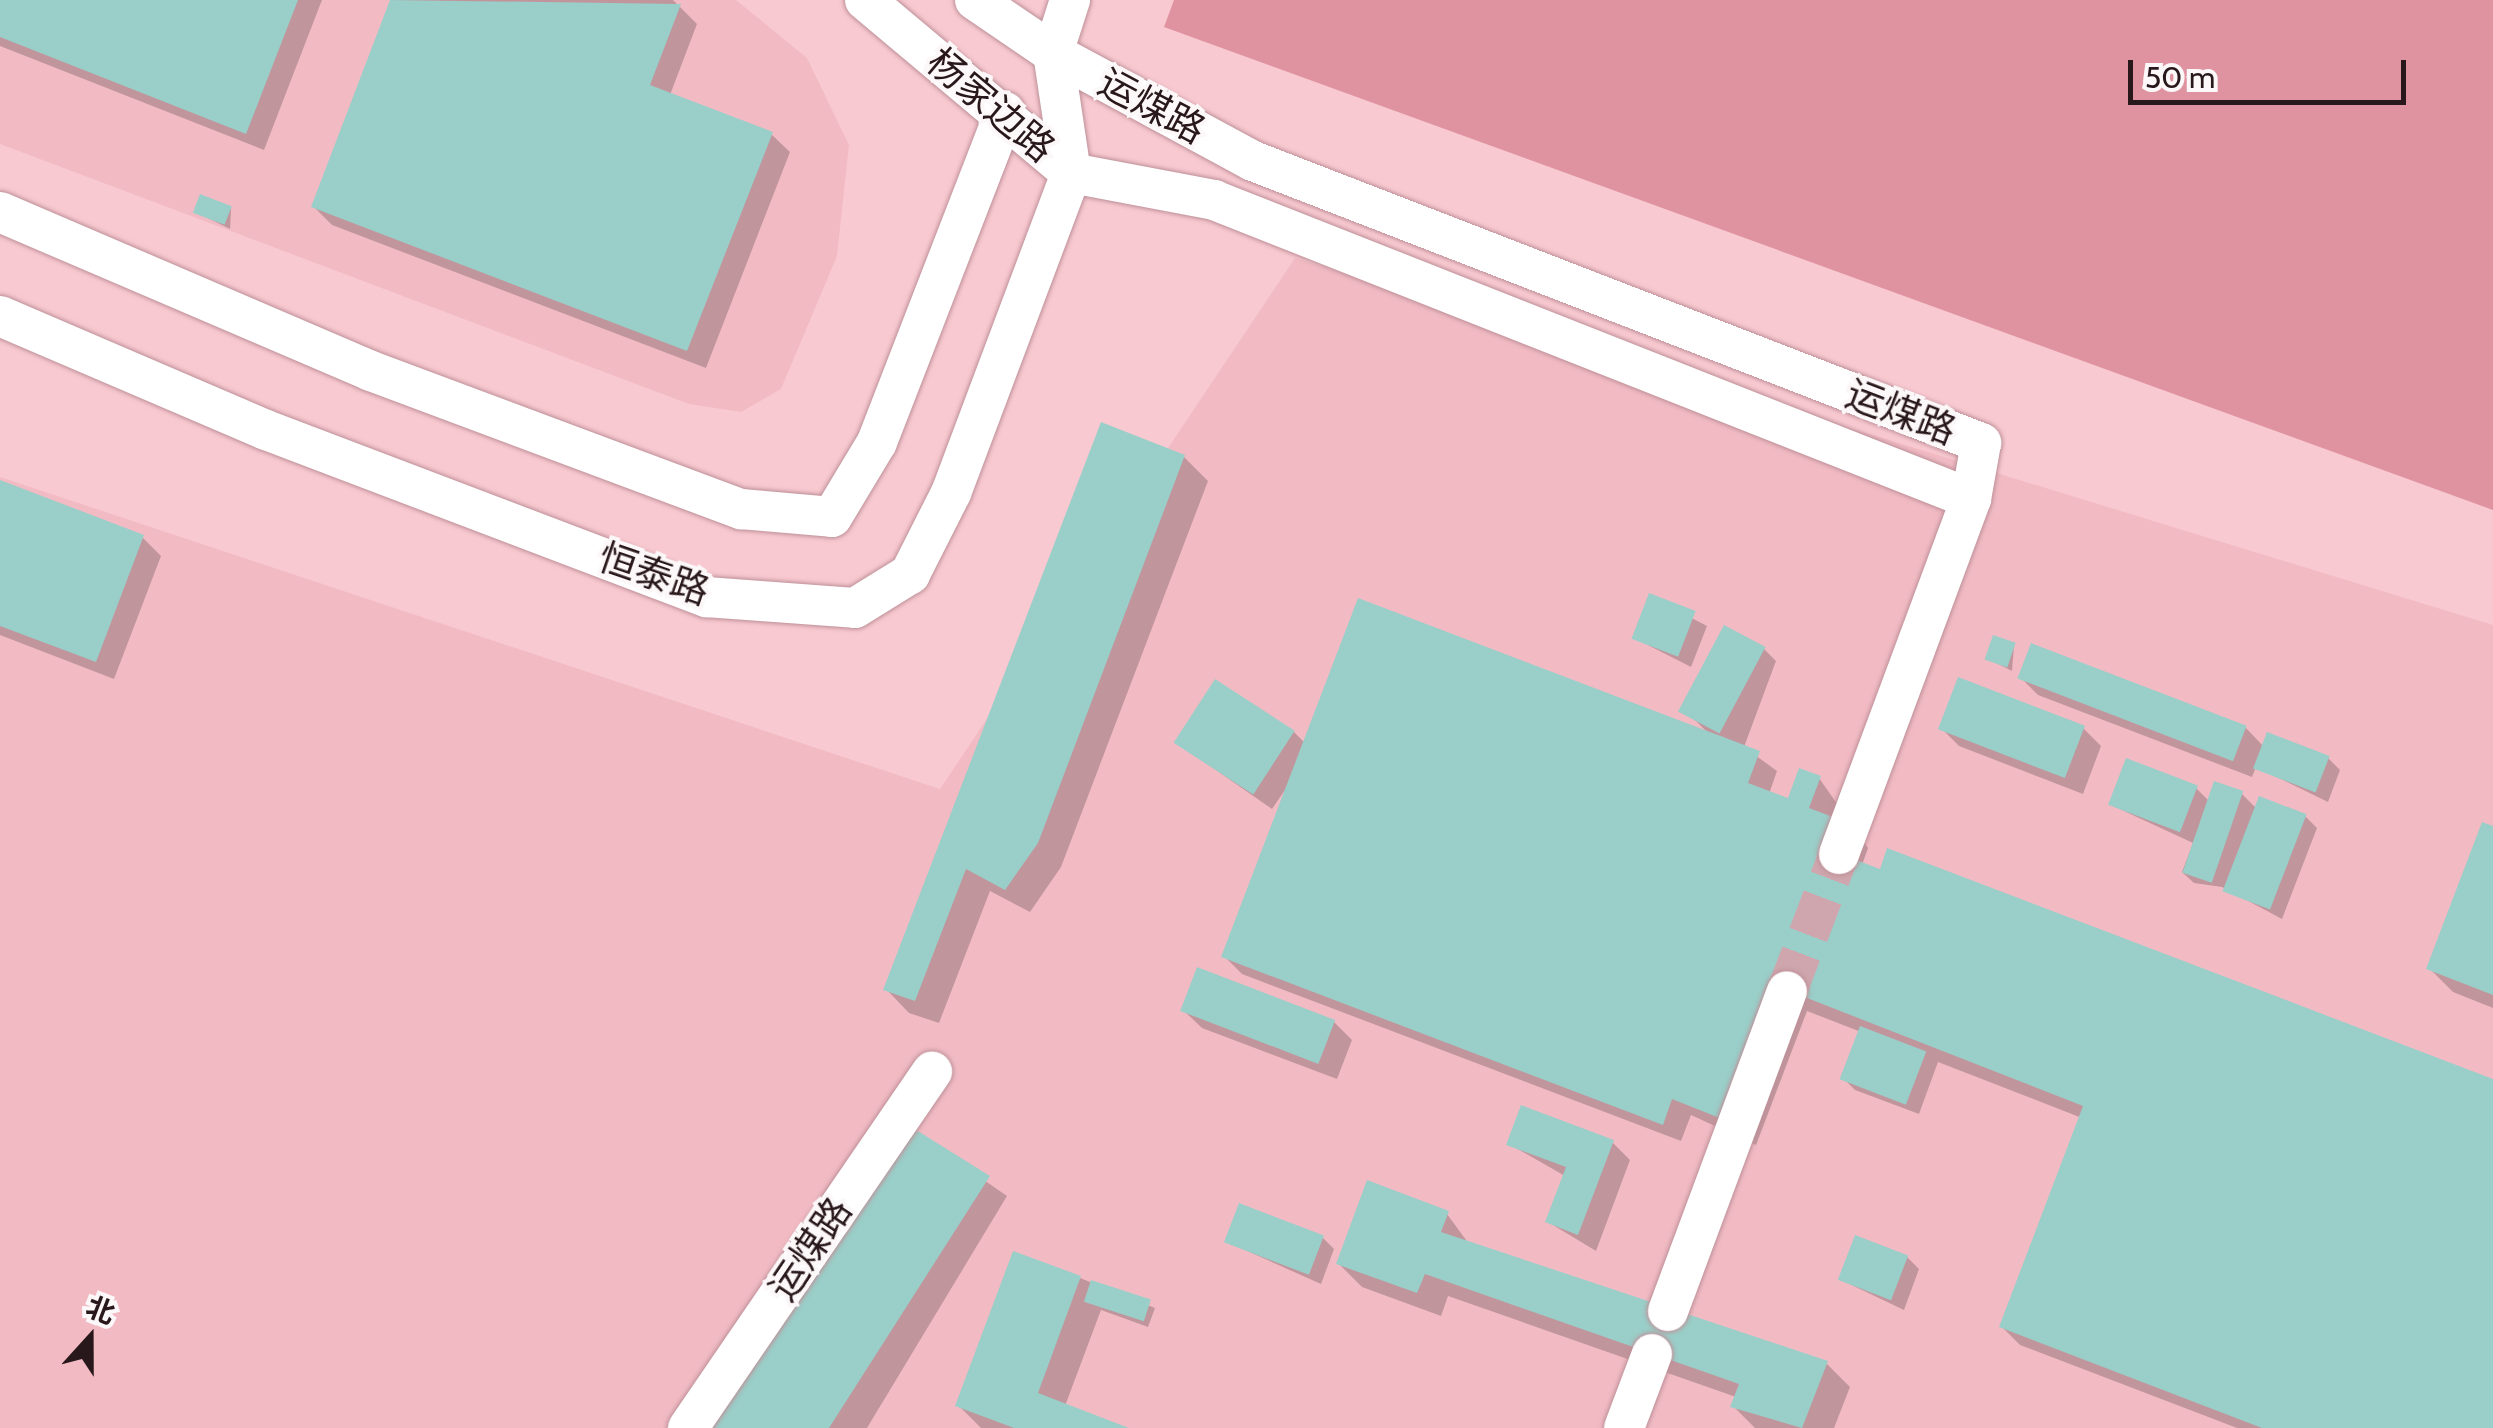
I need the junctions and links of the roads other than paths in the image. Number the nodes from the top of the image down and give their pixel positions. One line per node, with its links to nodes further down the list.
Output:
1 (864, 0): 5 (street, 杨家边路)
2 (975, 0): 4 (street, 杨家边路)
3 (1070, 0): 4 (street)
4 (1053, 53): 6 (street); 9 (street, 运煤路)
5 (1005, 112): 6 (street, 杨家边路); 7 (street)
6 (1071, 173): 8 (street, 恒泰路); 9 (street, 运煤路)
7 (0, 212)
8 (0, 316)
9 (1971, 499): 10 (street)
10 (1839, 854)
11 (1788, 991): 13 (street)
12 (932, 1071): 15 (street, 运煤路)
13 (1668, 1311)
14 (1652, 1354): 16 (street)
15 (688, 1428)
16 (1624, 1428)

